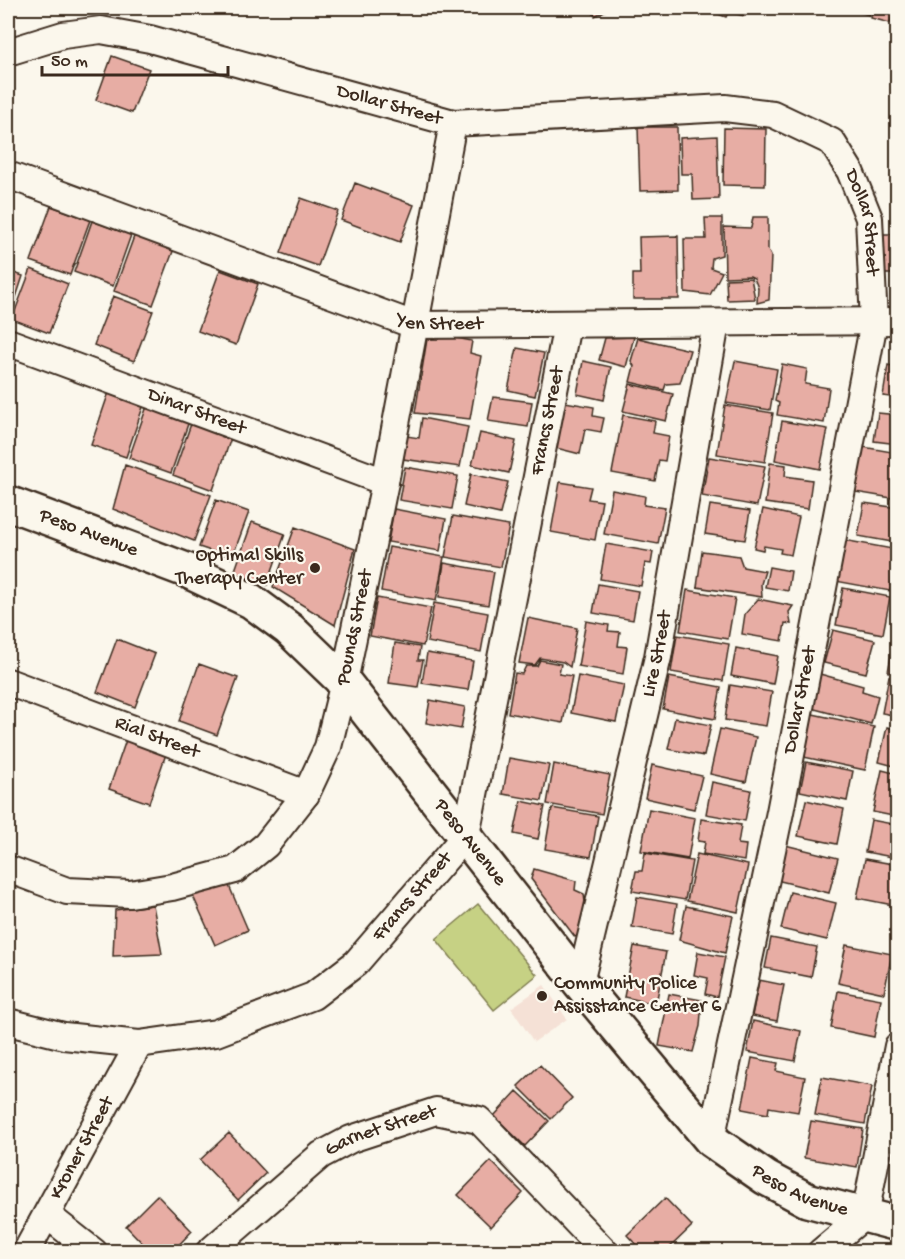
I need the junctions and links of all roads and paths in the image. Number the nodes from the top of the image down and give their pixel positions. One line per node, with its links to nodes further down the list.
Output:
1 (8, 52): 2 (street, Dollar Street)
2 (453, 123): 4 (street, Dollar Street); 7 (street, Pounds Street)
3 (8, 175): 7 (street, Yen Street)
4 (886, 321): 5 (street, Yen Street); 20 (street, Dollar Street)
5 (716, 323): 6 (street, Yen Street); 16 (street, Lire Street)
6 (567, 325): 7 (street, Yen Street); 14 (street, Francs Street)
7 (414, 326): 9 (street, Pounds Street)
8 (8, 342): 9 (street, Dinar Street)
9 (385, 482): 12 (street, Pounds Street)
10 (8, 503): 12 (street, Peso Avenue)
11 (8, 682): 13 (street, Rial Street)
12 (344, 682): 13 (street, Pounds Street); 14 (street, Peso Avenue)
13 (306, 794): 15 (street, Pounds Street)
14 (466, 835): 16 (street, Peso Avenue); 18 (street, Francs Street)
15 (8, 869)
16 (580, 983): 20 (street, Peso Avenue)
17 (8, 1022): 18 (street, Francs Street)
18 (139, 1044): 21 (street, Kroner Street)
19 (897, 1046): 22 (street)
20 (711, 1140): 22 (street, Peso Avenue)
21 (47, 1215): 24 (street, Kroner Street); 25 (street)
22 (865, 1215): 23 (street, Peso Avenue); 28 (street)
23 (897, 1224)
24 (26, 1251)
25 (94, 1251)
26 (209, 1251): 27 (street, Garnet Street)
27 (605, 1251)
28 (821, 1251)

